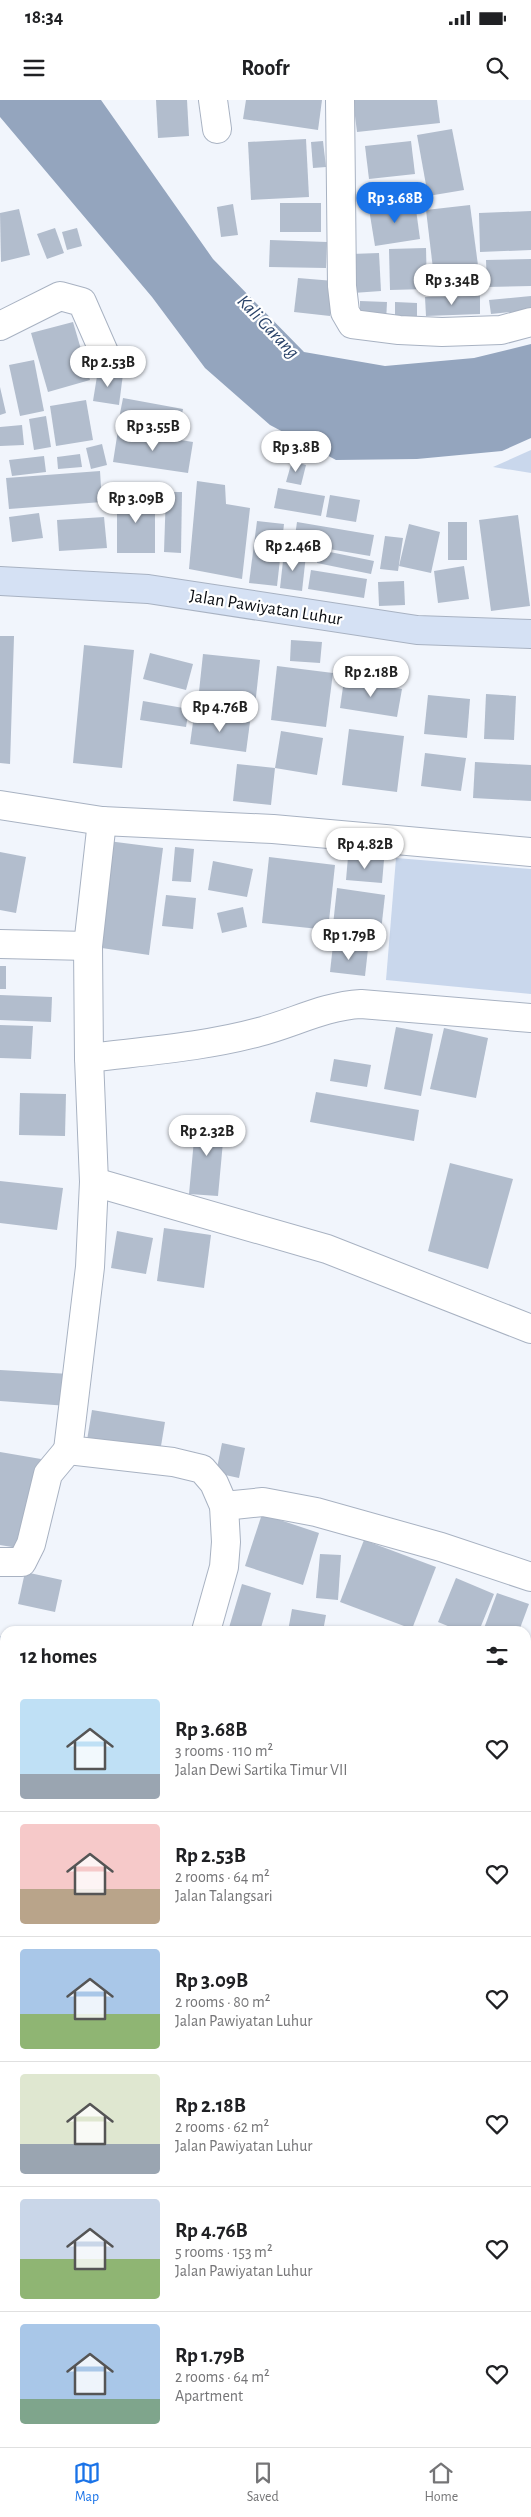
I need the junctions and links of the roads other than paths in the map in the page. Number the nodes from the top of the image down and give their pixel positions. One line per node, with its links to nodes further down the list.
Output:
1 (213, 100): 3 (street)
2 (340, 100): 4 (street)
3 (216, 129)
4 (531, 322)
5 (0, 326): 6 (street)
6 (108, 359)
7 (0, 581): 8 (main road, Jalan Pawiyatan Luhur)
8 (531, 634)
9 (0, 805): 10 (street)
10 (102, 821): 11 (street); 13 (street)
11 (531, 852)
12 (0, 944): 13 (street)
13 (88, 946): 15 (street)
14 (531, 1018): 15 (street)
15 (89, 1058): 16 (street)
16 (94, 1182): 17 (street); 18 (street)
17 (531, 1329)
18 (68, 1450): 19 (street); 20 (street)
19 (224, 1506): 21 (street); 22 (street)
20 (0, 1562)
21 (531, 1577)
22 (207, 1626)

